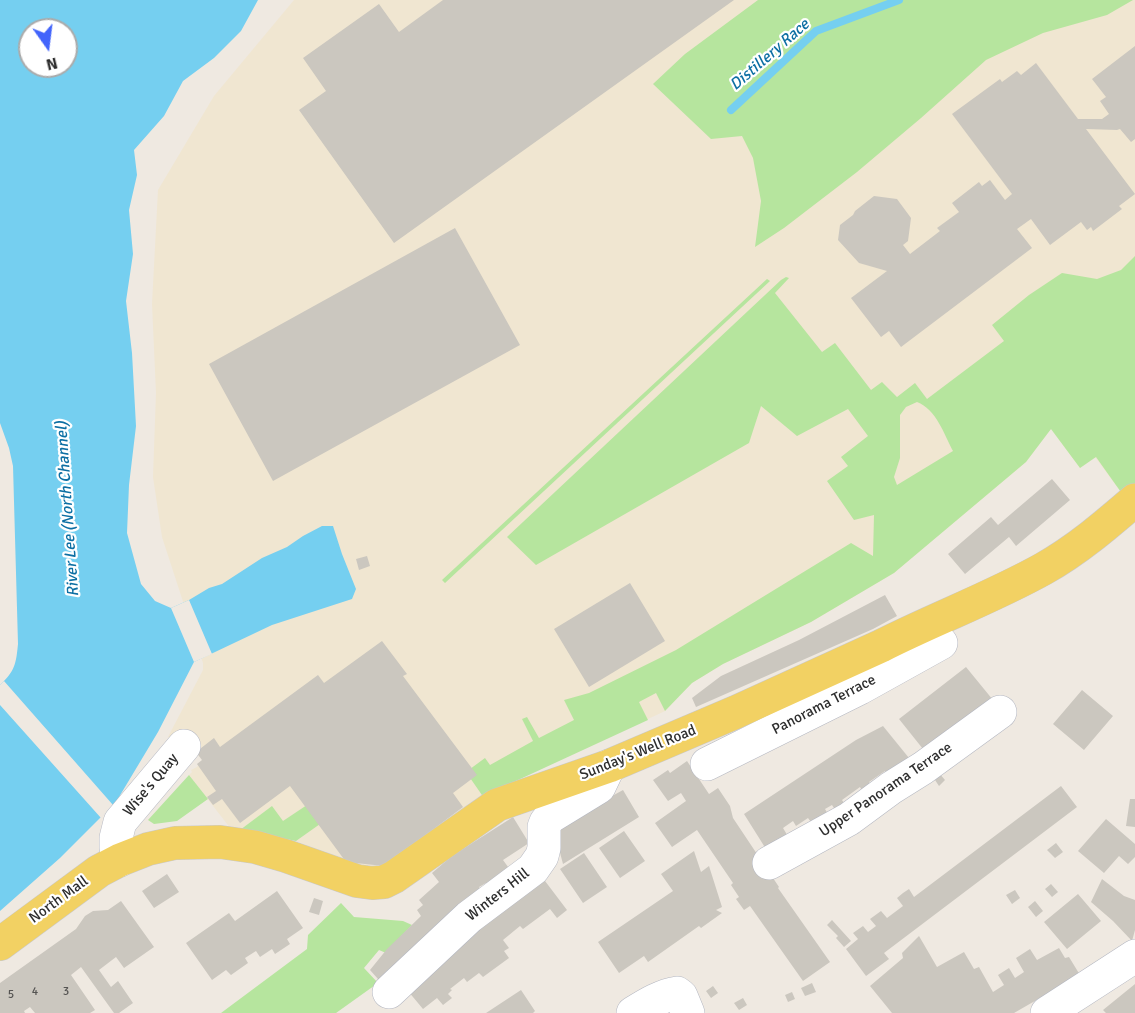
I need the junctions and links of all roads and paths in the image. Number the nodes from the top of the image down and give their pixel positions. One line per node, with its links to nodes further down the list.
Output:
1 (1135, 500): 6 (main road, Sunday's Well Road)
2 (940, 643): 5 (street, Panorama Terrace)
3 (1000, 712): 8 (street, Upper Panorama Terrace)
4 (184, 746): 7 (street, Wise's Quay)
5 (707, 764)
6 (609, 766): 7 (main road, Sunday's Well Road); 11 (street, Winters Hill)
7 (120, 860): 9 (main road, North Mall)
8 (769, 863)
9 (0, 944)
10 (1135, 956): 12 (street)
11 (389, 992)
12 (1053, 1012)
13 (633, 1013): 14 (street)
14 (688, 1013)

